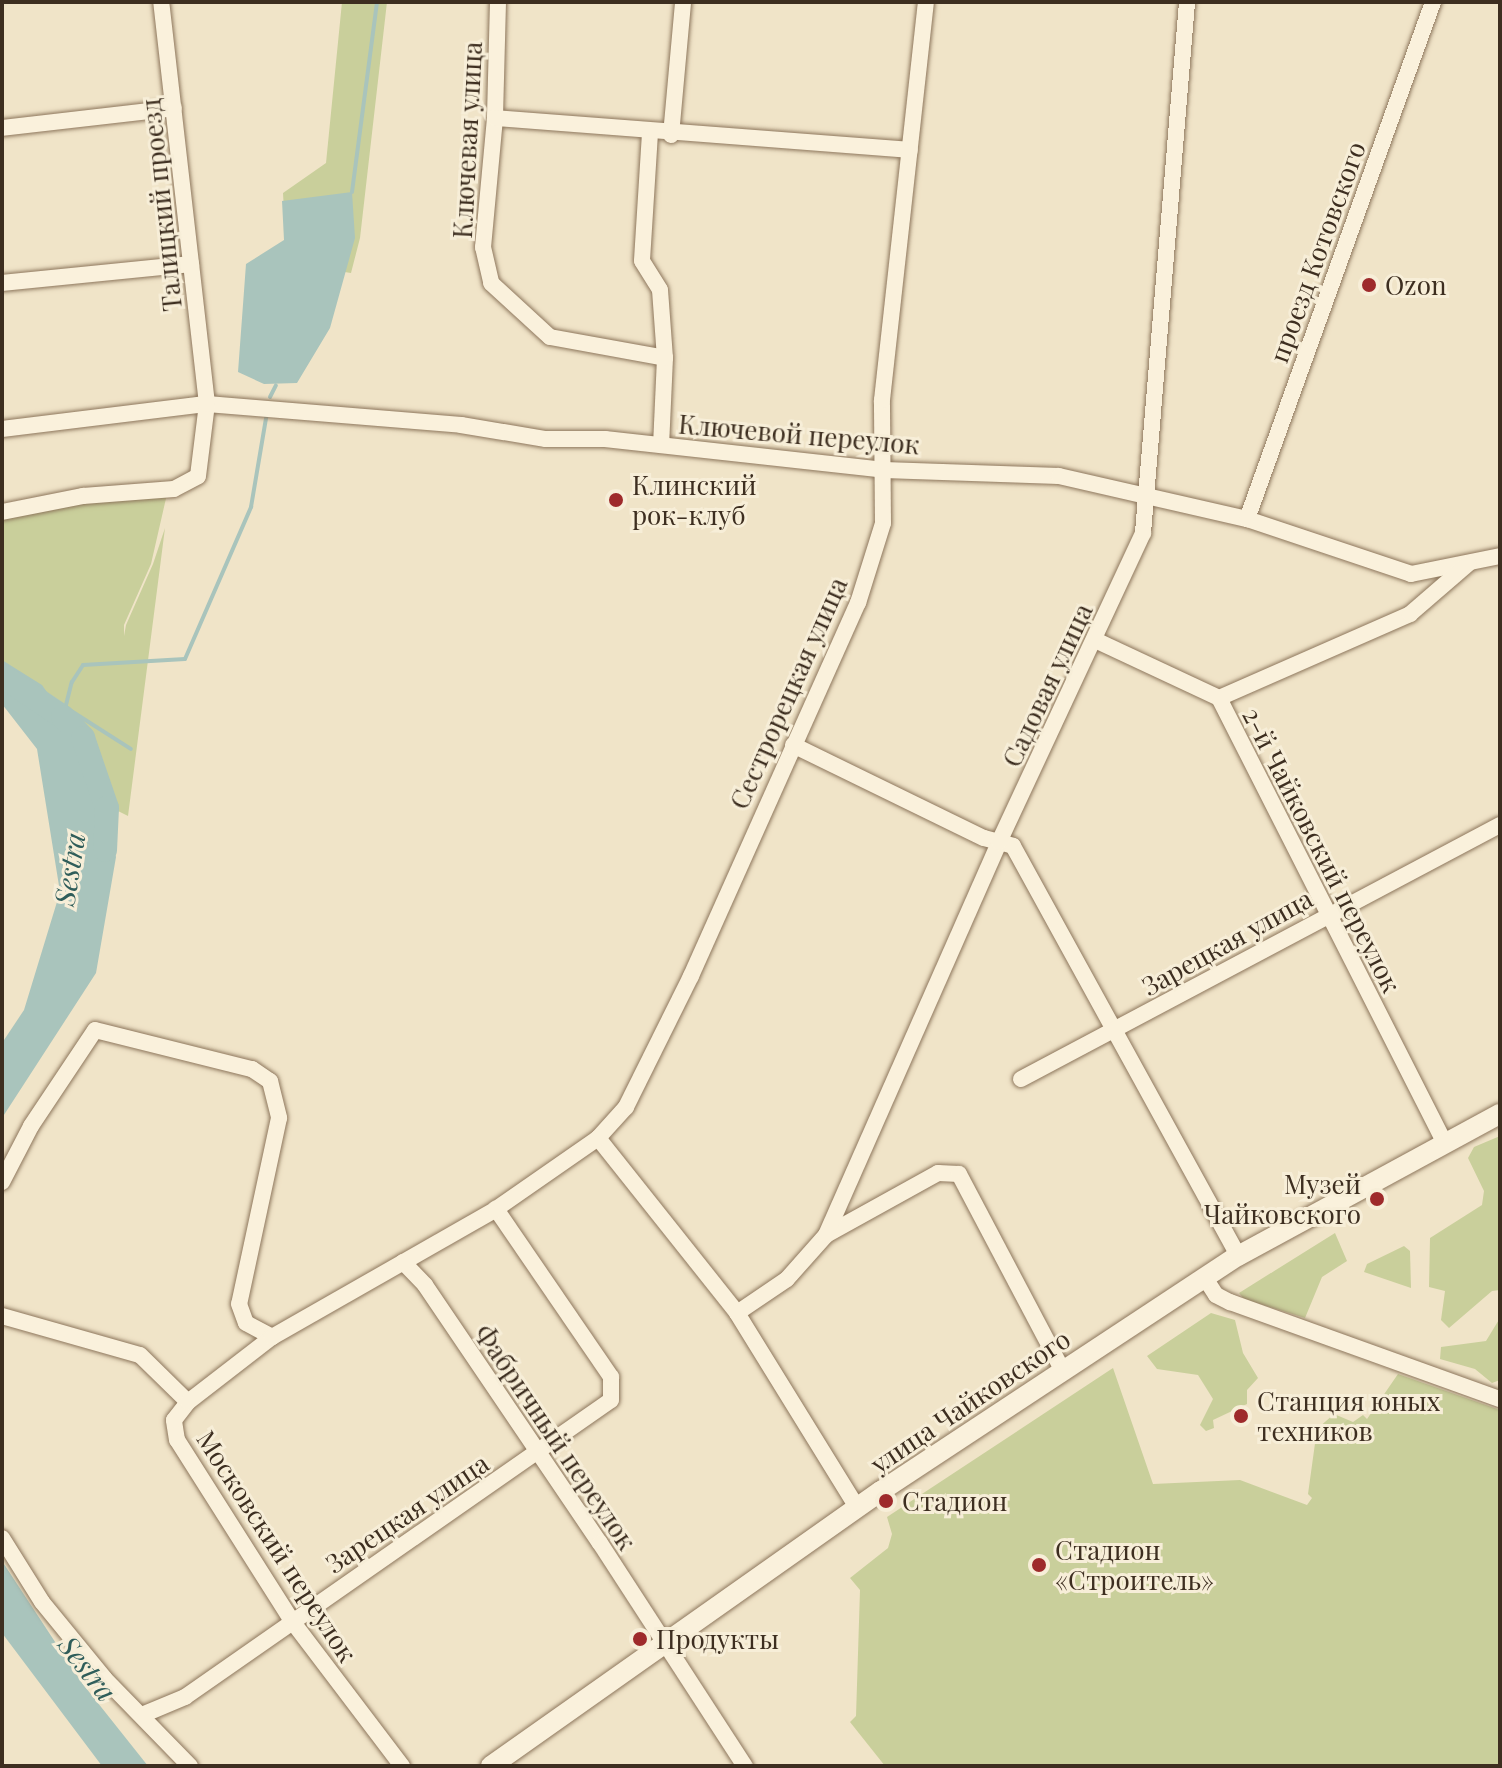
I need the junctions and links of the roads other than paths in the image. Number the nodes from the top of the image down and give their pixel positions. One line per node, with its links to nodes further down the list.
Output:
1 (161, 2): 7 (street, Талицкий проезд)
2 (498, 2): 8 (street, Ключевая улица)
3 (683, 2): 11 (street)
4 (926, 2): 12 (street, Сестрорецкая улица)
5 (1187, 2): 20 (street, Садовая улица)
6 (1433, 2): 22 (street, проезд Котовского)
7 (174, 108): 9 (street); 13 (street, Талицкий проезд)
8 (495, 118): 10 (street); 15 (street, Ключевая улица)
9 (2, 128)
10 (650, 133): 11 (street); 15 (street)
11 (671, 135): 12 (street)
12 (910, 150): 19 (street, Сестрорецкая улица)
13 (191, 264): 14 (street); 16 (street, Талицкий проезд)
14 (2, 283)
15 (665, 358): 18 (street)
16 (207, 404): 17 (street, Ключевой переулок); 18 (street, Ключевой переулок); 21 (street, Талицкий проезд)
17 (2, 429)
18 (661, 445): 19 (street, Ключевой переулок)
19 (884, 470): 20 (street, Ключевой переулок); 27 (street, Сестрорецкая улица)
20 (1150, 500): 22 (street, Ключевой переулок); 25 (street, Садовая улица)
21 (2, 512)
22 (1247, 519): 24 (street, Ключевой переулок)
23 (1500, 556): 24 (street, Ключевой переулок)
24 (1469, 563): 26 (street)
25 (1097, 641): 26 (street, 2-й Чайковский переулок); 29 (street, Садовая улица)
26 (1219, 698): 30 (street, 2-й Чайковский переулок)
27 (793, 745): 29 (street); 34 (street, Сестрорецкая улица)
28 (1500, 825): 30 (street, Зарецкая улица)
29 (999, 842): 31 (street); 38 (street, Садовая улица)
30 (1328, 914): 31 (street, Зарецкая улица); 35 (street, 2-й Чайковский переулок)
31 (1118, 1030): 32 (street, Зарецкая улица); 39 (street)
32 (1021, 1079)
33 (1500, 1114): 35 (street, улица Чайковского)
34 (598, 1138): 37 (street, Сестрорецкая улица); 42 (street)
35 (1445, 1143): 39 (street, улица Чайковского)
36 (2, 1182): 44 (street)
37 (496, 1209): 40 (street, Сестрорецкая улица); 48 (street, Зарецкая улица)
38 (826, 1235): 42 (street, Садовая улица); 45 (street)
39 (1238, 1256): 41 (street, улица Чайковского)
40 (403, 1262): 44 (street, Московский переулок); 48 (street, Фабричный переулок)
41 (1205, 1278): 45 (street, улица Чайковского); 46 (street)
42 (737, 1313): 49 (street)
43 (2, 1316): 47 (street)
44 (272, 1337): 47 (street, Московский переулок)
45 (1063, 1371): 49 (street, улица Чайковского)
46 (1500, 1399)
47 (188, 1402): 51 (street, Московский переулок)
48 (538, 1454): 51 (street, Зарецкая улица); 52 (street, Фабричный переулок)
49 (857, 1507): 52 (street, улица Чайковского)
50 (2, 1538): 53 (street)
51 (292, 1621): 53 (street, Зарецкая улица); 55 (street, Московский переулок)
52 (662, 1644): 56 (street, улица Чайковского); 57 (street, Фабричный переулок)
53 (142, 1715): 54 (street)
54 (190, 1766)
55 (402, 1766)
56 (491, 1766)
57 (745, 1766)

